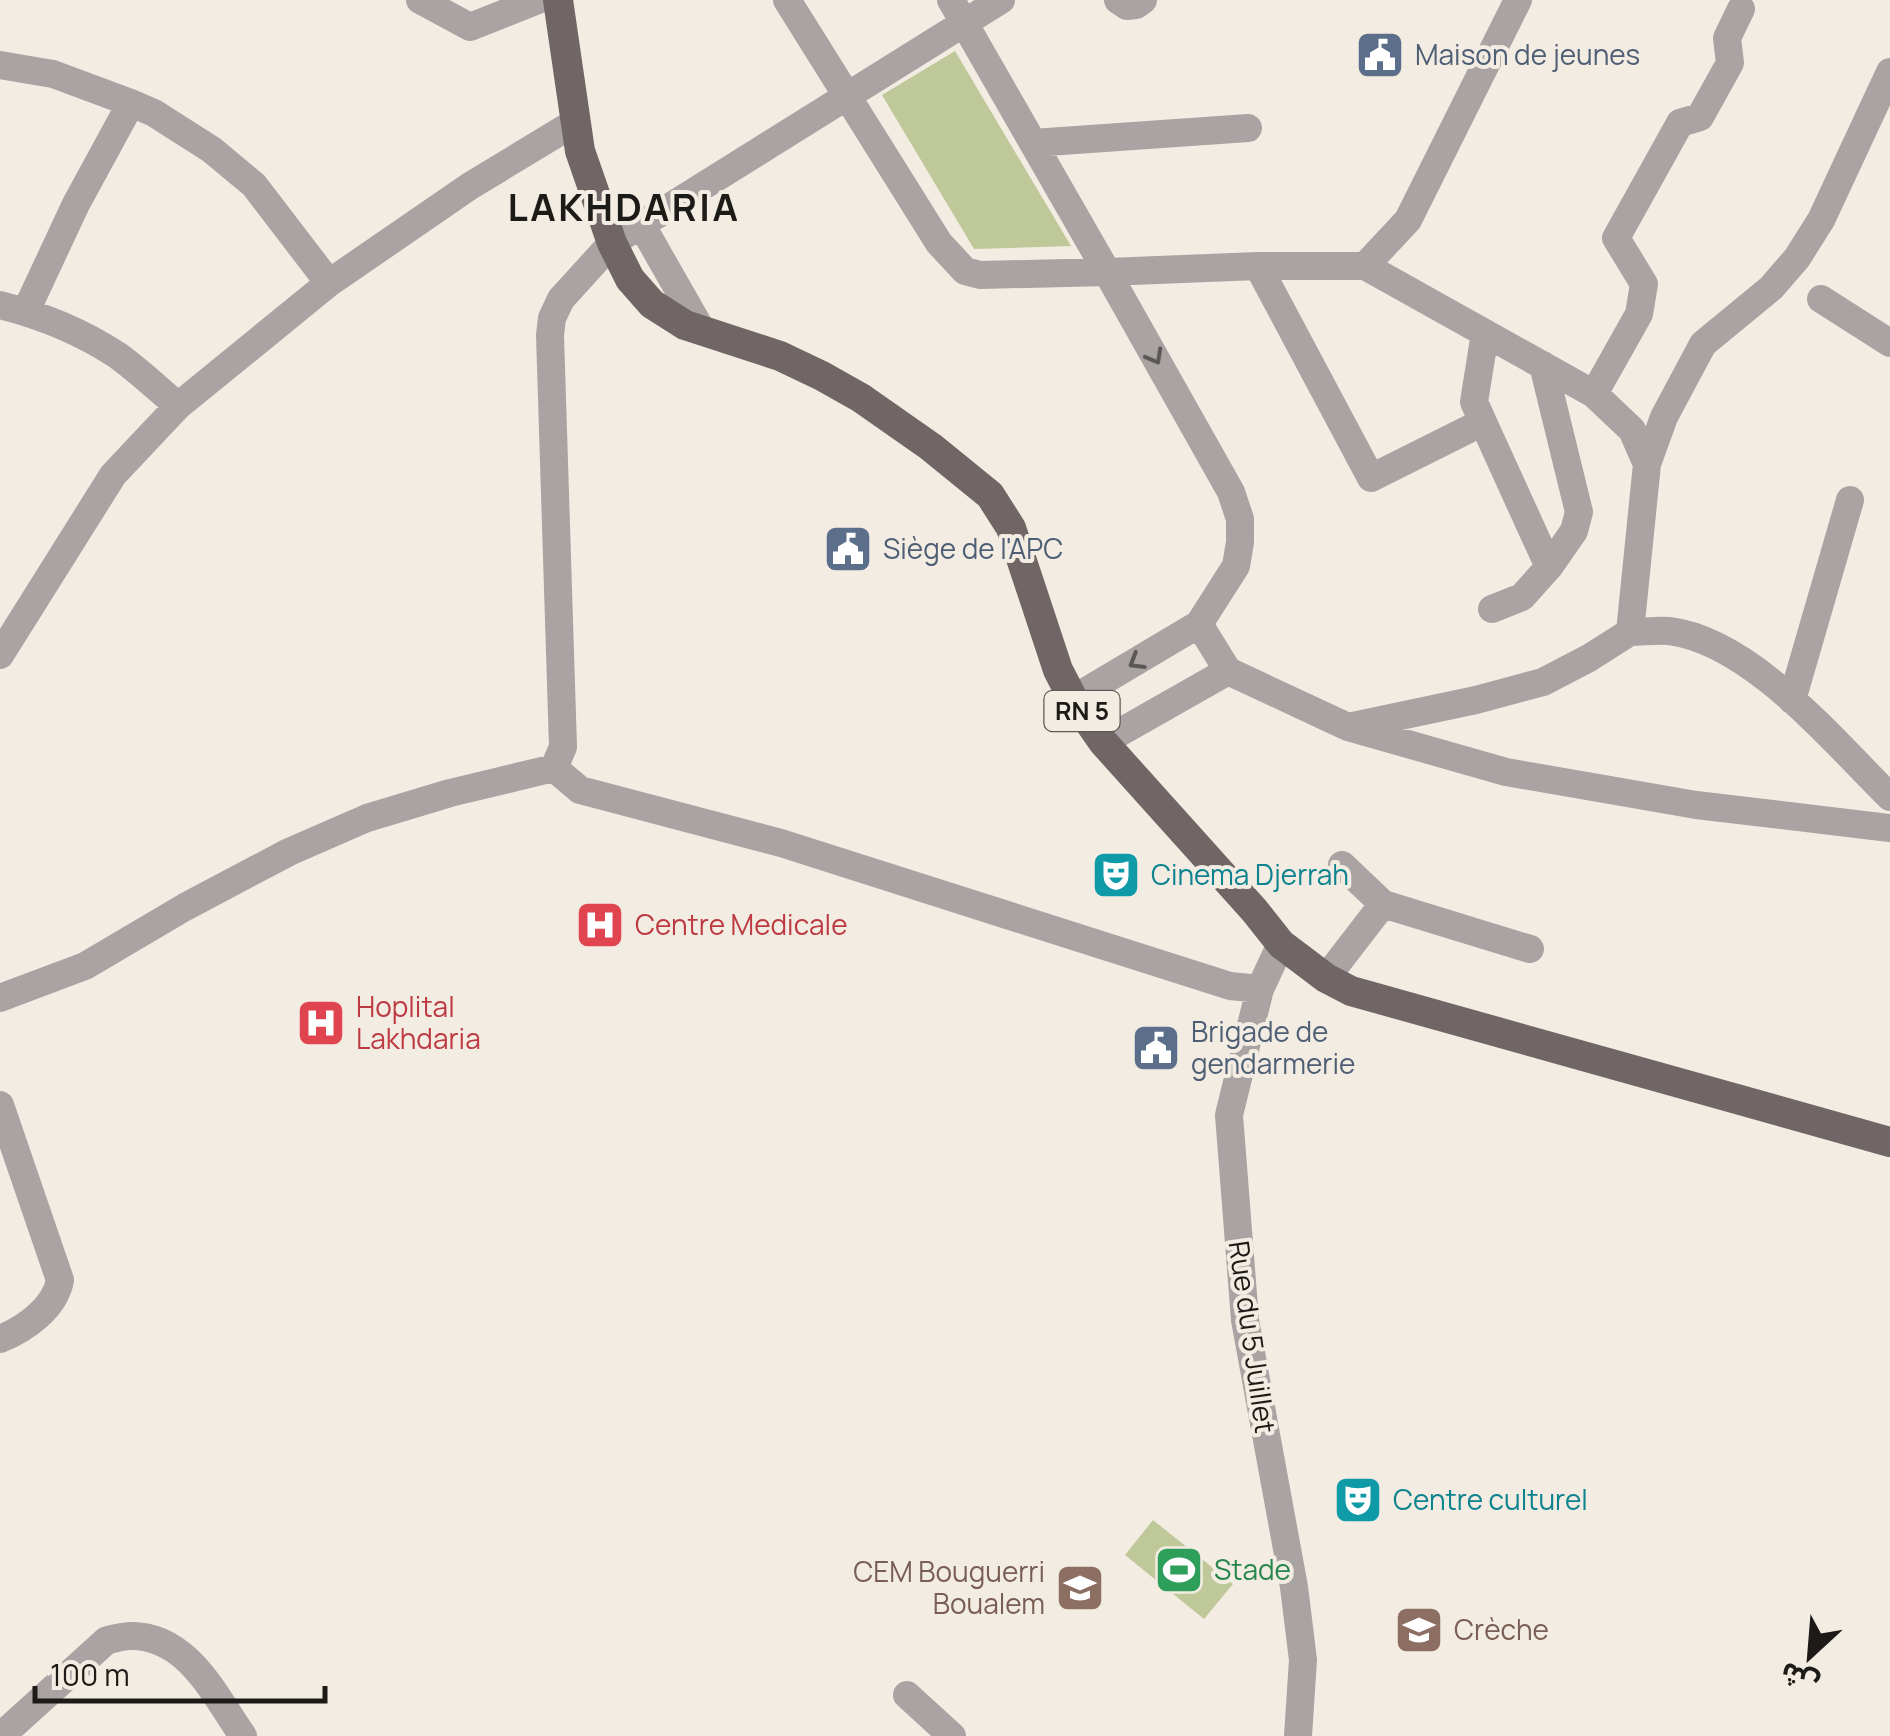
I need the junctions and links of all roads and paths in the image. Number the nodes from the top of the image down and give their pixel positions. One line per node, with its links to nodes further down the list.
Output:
1 (420, 0): 2 (street)
2 (538, 0)
3 (558, 0): 15 (main road, RN 5)
4 (787, 0): 13 (street)
5 (1001, 0): 10 (street)
6 (1118, 0): 7 (street)
7 (1143, 0)
8 (1518, 0): 21 (street)
9 (1741, 9): 30 (street)
10 (957, 11): 13 (street); 17 (street)
11 (0, 65): 14 (street)
12 (1890, 72): 33 (street)
13 (846, 95): 18 (street); 22 (street)
14 (131, 103): 23 (street); 25 (street)
15 (574, 122): 19 (main road, RN 5); 23 (street)
16 (1248, 128): 17 (street)
17 (1033, 143): 22 (street)
18 (641, 224): 19 (street); 26 (street)
19 (612, 243): 26 (main road, RN 5); 45 (street)
20 (1258, 266): 21 (street); 22 (street); 32 (street)
21 (1365, 266): 27 (street)
22 (1107, 272): 37 (street, one-way to 37)
23 (329, 283): 31 (street)
24 (1821, 299): 28 (street)
25 (13, 308): 31 (street)
26 (702, 331): 41 (main road, RN 5)
27 (1485, 333): 29 (street); 32 (street)
28 (1890, 343)
29 (1543, 366): 30 (street); 35 (street)
30 (1594, 394): 33 (street)
31 (178, 406): 39 (street)
32 (1483, 422): 35 (street)
33 (1647, 464): 38 (street)
34 (1850, 500): 42 (street)
35 (1550, 567): 36 (street)
36 (1492, 610)
37 (1199, 624): 40 (street); 41 (street, one-way to 41)
38 (1630, 632): 42 (street); 43 (street)
39 (0, 655)
40 (1228, 671): 43 (street); 44 (street)
41 (1073, 699): 44 (main road, RN 5)
42 (1792, 700): 46 (street)
43 (1348, 727): 47 (street)
44 (1103, 742): 50 (main road, RN 5)
45 (554, 768): 53 (street); 54 (street)
46 (1890, 797)
47 (1890, 828)
48 (1342, 864): 49 (street)
49 (1382, 904): 51 (street); 52 (street)
50 (1281, 944): 52 (main road, RN 5); 53 (street, Rue du 5 Juillet)
51 (1530, 950)
52 (1326, 978): 56 (main road, RN 5)
53 (1260, 989): 63 (street, Rue du 5 Juillet)
54 (0, 998)
55 (0, 1104): 57 (street)
56 (1890, 1142)
57 (10, 1163): 58 (street)
58 (0, 1338)
59 (908, 1696): 62 (street)
60 (241, 1735): 61 (street)
61 (1, 1736)
62 (952, 1736)
63 (1298, 1736)

